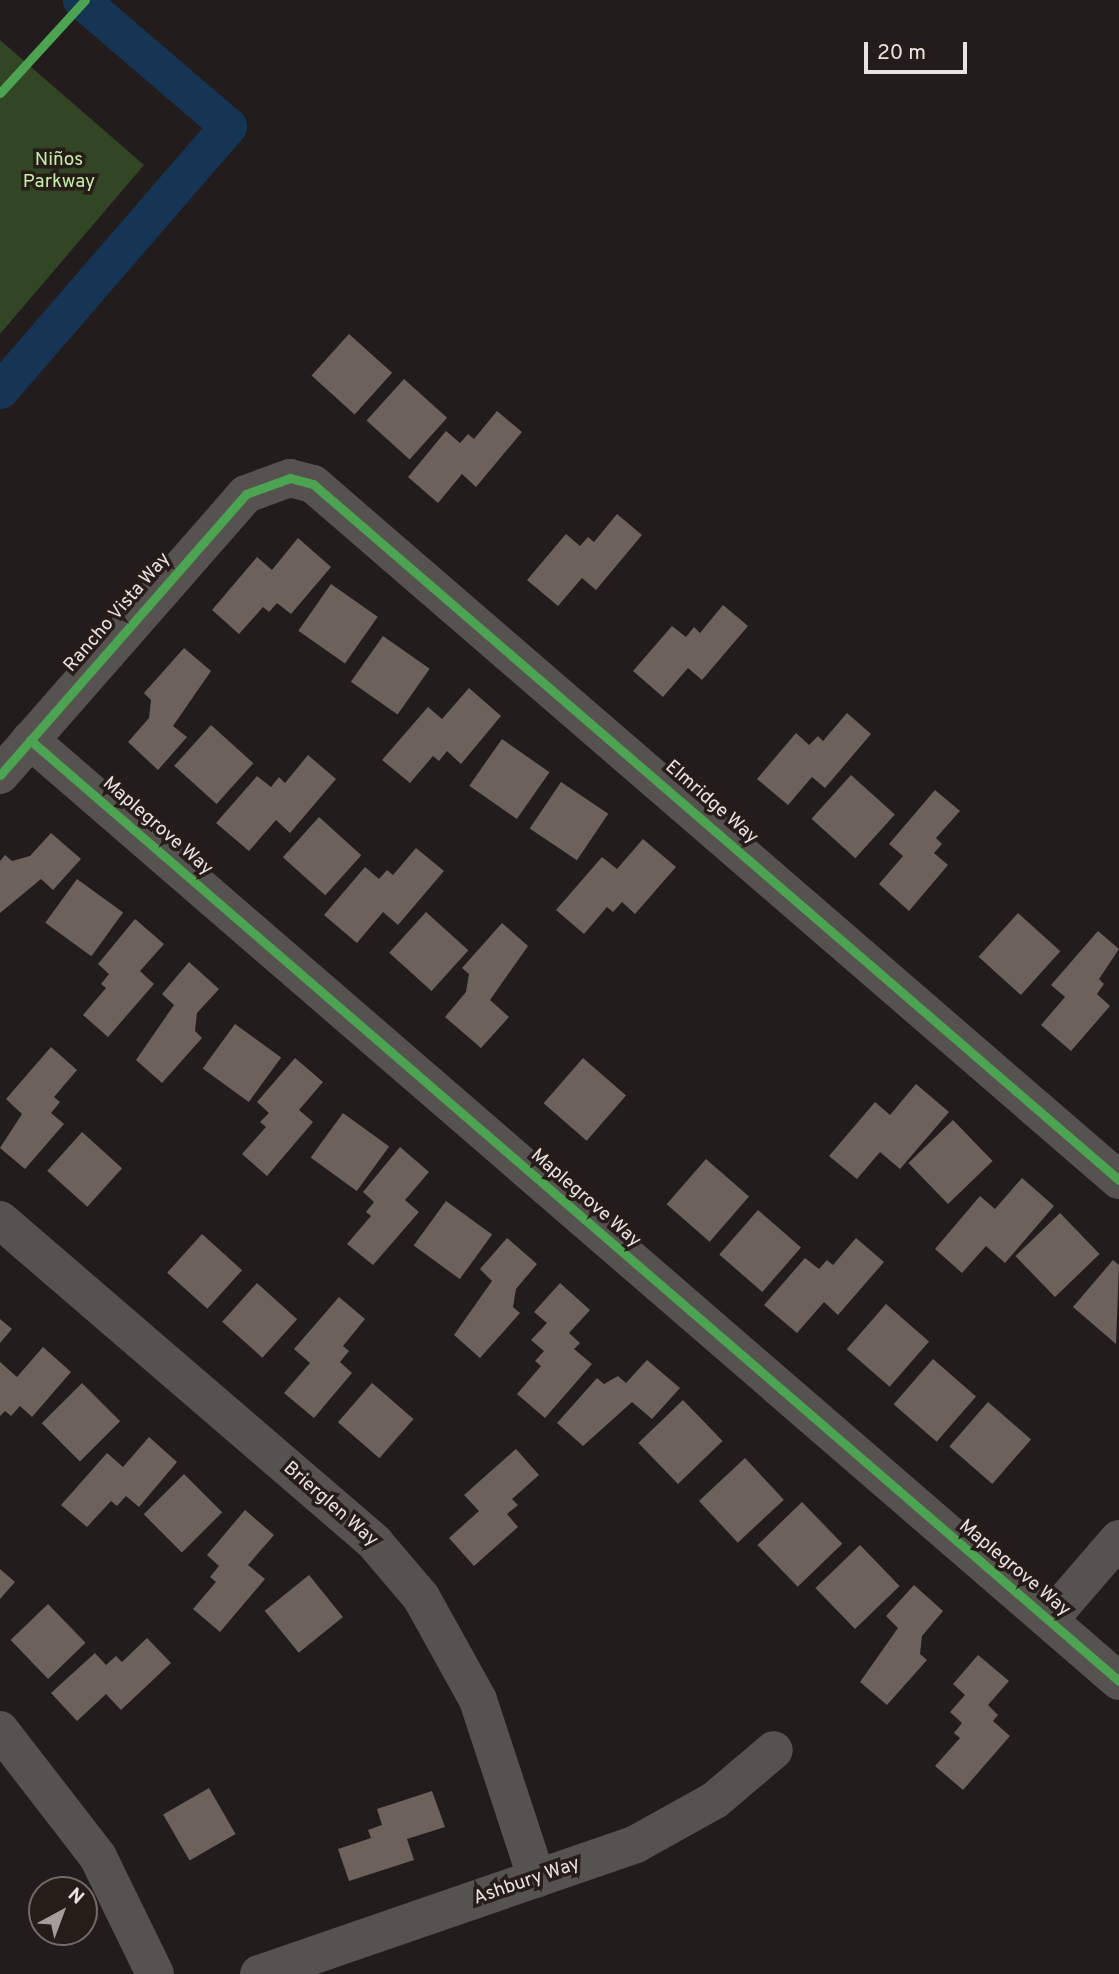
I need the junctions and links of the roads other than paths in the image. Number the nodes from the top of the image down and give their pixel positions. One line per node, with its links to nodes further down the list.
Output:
1 (268, 481): 2 (street, Rancho Vista Way); 4 (street, Elmridge Way)
2 (30, 740): 3 (street, Rancho Vista Way); 7 (street, Maplegrove Way)
3 (0, 775)
4 (1119, 1180)
5 (0, 1220): 11 (street, Brierglen Way)
6 (1119, 1539): 7 (street)
7 (1049, 1620): 8 (street, Maplegrove Way)
8 (1119, 1682)
9 (0, 1730): 12 (street)
10 (774, 1751): 11 (street, Ashbury Way)
11 (537, 1879): 13 (street, Ashbury Way)
12 (155, 1974)
13 (259, 1974)

